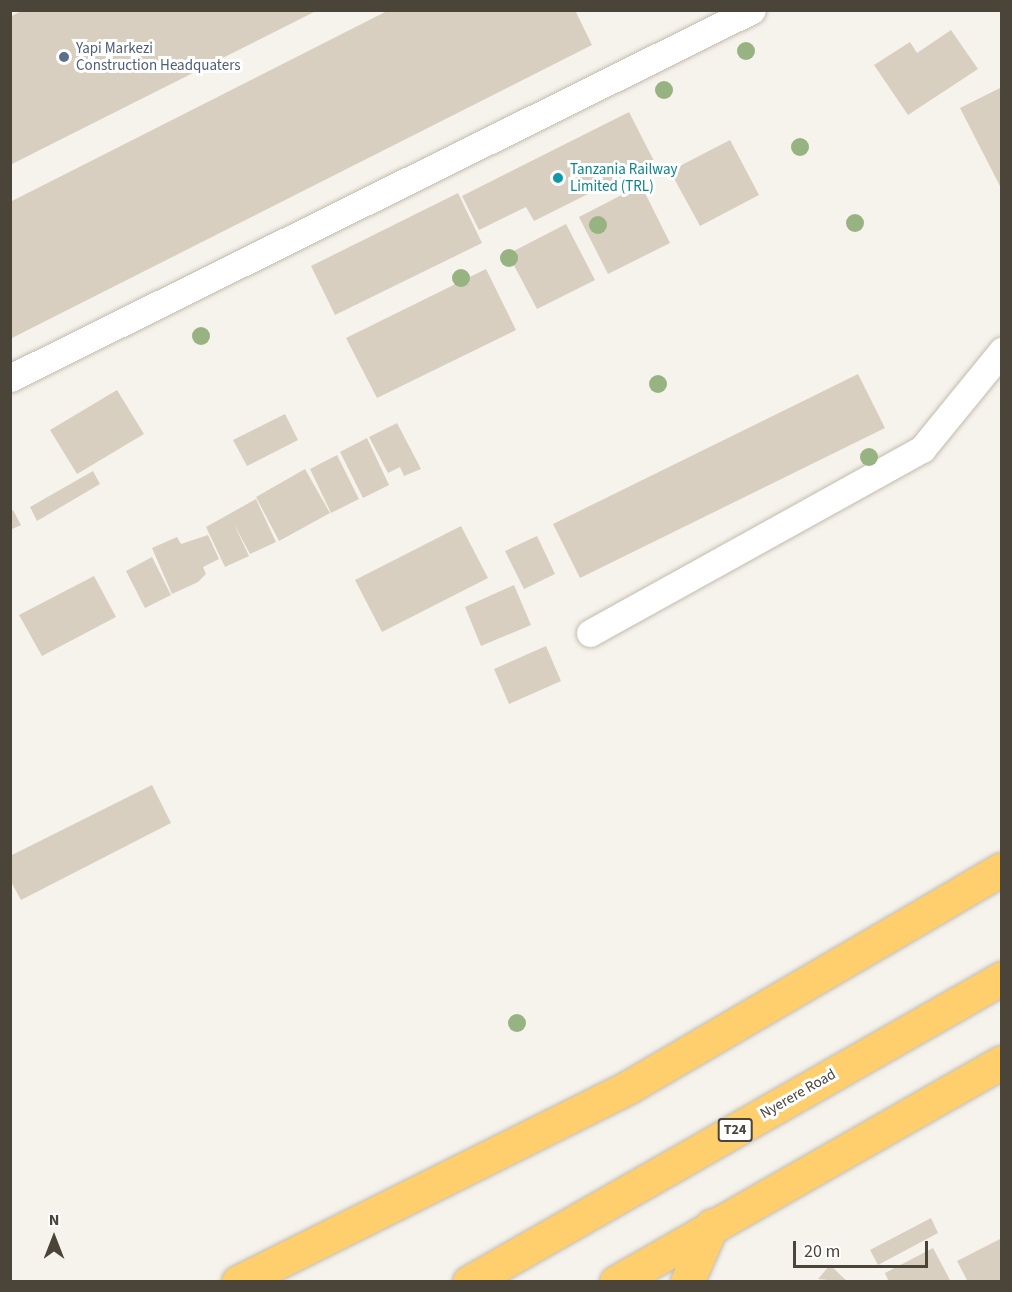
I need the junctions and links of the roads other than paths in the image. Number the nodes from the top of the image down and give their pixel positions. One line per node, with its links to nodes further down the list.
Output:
1 (752, 10): 3 (lane)
2 (1002, 351): 4 (lane)
3 (10, 378)
4 (590, 633)
5 (1002, 869): 9 (highway)
6 (1002, 978): 10 (highway, Nyerere Road / T24)
7 (1002, 1062): 8 (highway)
8 (712, 1225): 11 (highway); 12 (highway)
9 (238, 1281)
10 (469, 1281)
11 (616, 1281)
12 (687, 1281)

